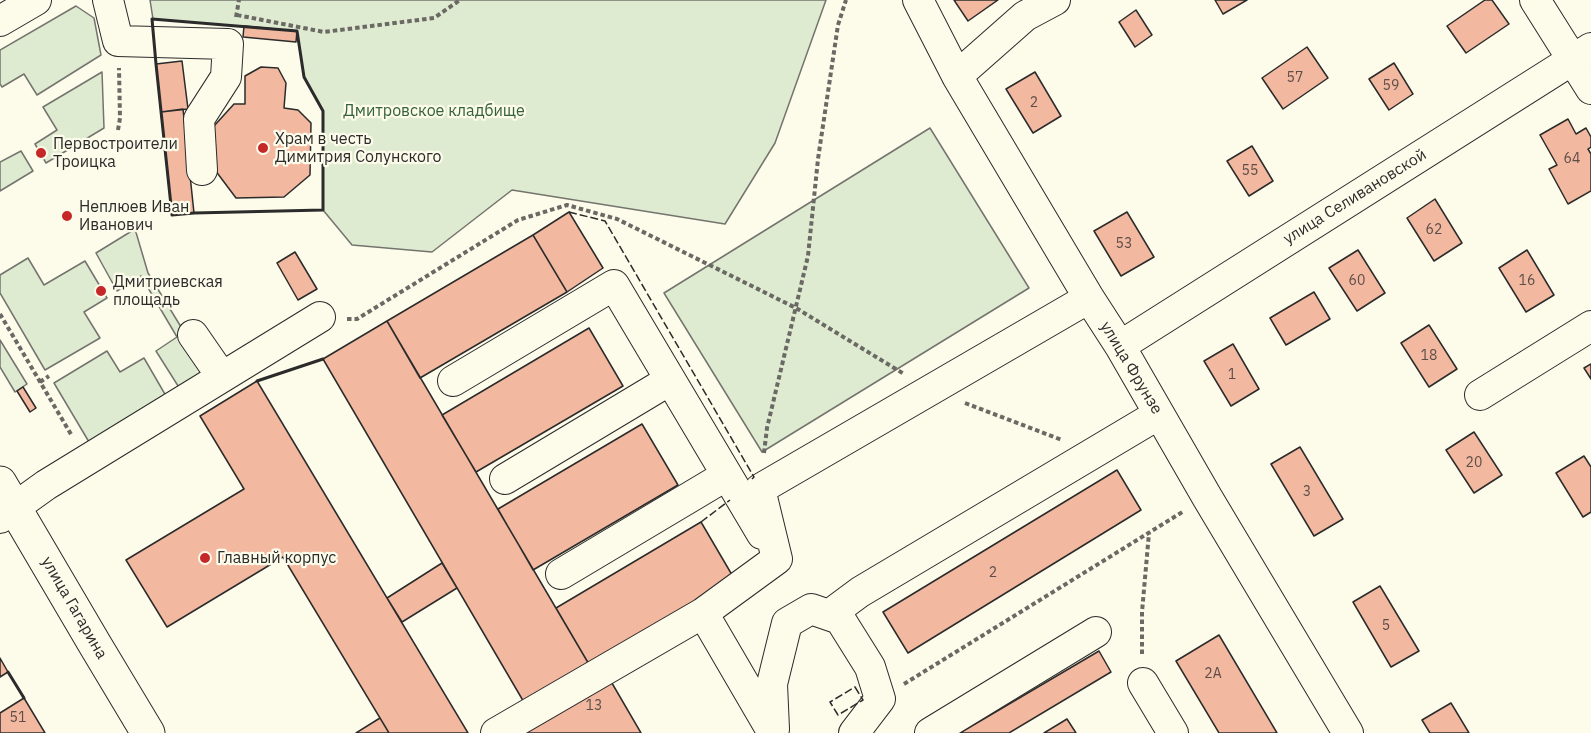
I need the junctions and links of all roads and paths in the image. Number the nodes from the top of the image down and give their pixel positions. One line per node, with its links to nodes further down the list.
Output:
1 (36, 0): 10 (street)
2 (108, 0): 12 (street)
3 (239, 0): 9 (path)
4 (460, 0): 9 (path)
5 (846, 0): 19 (path)
6 (918, 0): 14 (street, улица Фрунзе)
7 (1055, 0): 14 (street)
8 (1535, 0): 13 (street)
9 (237, 15): 11 (path)
10 (0, 21)
11 (235, 25)
12 (118, 41): 16 (path); 17 (street)
13 (1582, 54): 15 (street); 24 (street, улица Селивановской)
14 (957, 76): 18 (street, улица Фрунзе)
15 (1591, 89)
16 (118, 130)
17 (202, 170)
18 (1089, 298): 24 (street, улица Фрунзе); 30 (street)
19 (796, 308): 21 (path); 30 (path); 37 (path)
20 (0, 314): 29 (path)
21 (320, 317): 26 (street)
22 (1591, 326): 31 (street)
23 (193, 335): 26 (street)
24 (1120, 346): 32 (street, улица Фрунзе)
25 (49, 376): 29 (path)
26 (222, 377): 34 (street)
27 (670, 380): 28 (street); 35 (street); 36 (street)
28 (453, 381)
29 (40, 382): 34 (path)
30 (930, 390): 33 (path); 37 (street)
31 (1480, 395)
32 (1159, 414): 33 (street); 38 (street, улица Фрунзе)
33 (1093, 452): 44 (street)
34 (86, 460): 39 (street)
35 (727, 475): 41 (street); 42 (street)
36 (505, 479)
37 (760, 489): 41 (street)
38 (1207, 497): 40 (path); 54 (street, улица Фрунзе)
39 (5, 503): 48 (main road, улица Гагарина)
40 (1149, 532): 46 (path); 47 (path)
41 (777, 559): 43 (street)
42 (561, 574)
43 (703, 613): 49 (street); 50 (street)
44 (829, 615): 47 (street); 50 (street)
45 (1096, 632): 52 (street)
46 (1143, 683): 53 (street)
47 (880, 699): 51 (street)
48 (148, 733)
49 (496, 733)
50 (774, 733)
51 (854, 733)
52 (930, 733)
53 (1173, 733)
54 (1348, 733)

